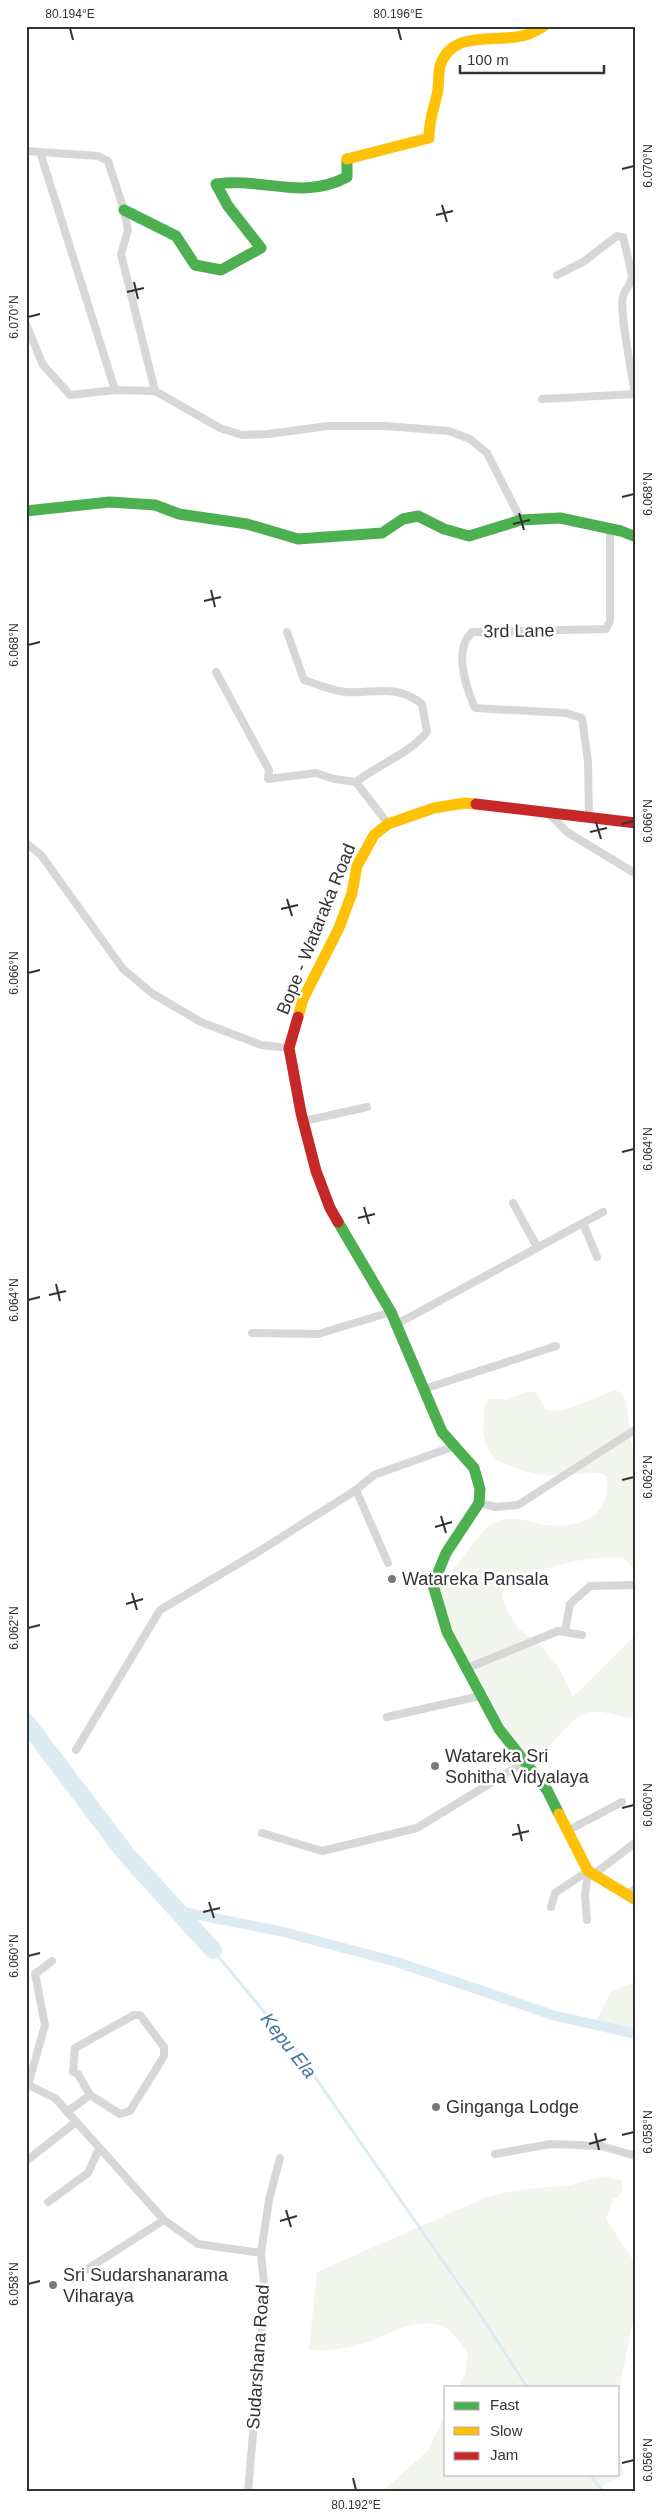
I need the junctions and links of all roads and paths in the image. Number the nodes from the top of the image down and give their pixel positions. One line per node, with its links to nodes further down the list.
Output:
1 (544, 26): 4 (street)
2 (26, 151): 3 (street)
3 (40, 152): 4 (street); 8 (street)
4 (124, 210): 9 (street)
5 (634, 274): 6 (street); 10 (street)
6 (557, 275)
7 (26, 324): 8 (street)
8 (114, 390): 9 (street)
9 (155, 391): 12 (street)
10 (542, 399)
11 (26, 511): 12 (street)
12 (521, 520): 13 (street)
13 (605, 528): 14 (street); 19 (street, 3rd Lane)
14 (636, 538)
15 (287, 632): 17 (street)
16 (216, 672): 17 (street)
17 (356, 782): 21 (street)
18 (548, 814): 19 (street, Bope - Wataraka Road); 21 (street, Bope - Wataraka Road); 23 (street)
19 (589, 818): 20 (street, Bope - Wataraka Road)
20 (636, 823)
21 (388, 824): 24 (street, Bope - Wataraka Road)
22 (26, 843): 24 (street)
23 (636, 874)
24 (290, 1048): 26 (street, Bope - Wataraka Road)
25 (367, 1107): 26 (street)
26 (304, 1121): 32 (street, Bope - Wataraka Road)
27 (513, 1203): 30 (street)
28 (603, 1212): 29 (street)
29 (583, 1223): 30 (street); 31 (street)
30 (537, 1247): 33 (street)
31 (597, 1257)
32 (391, 1312): 33 (street, Bope - Wataraka Road); 34 (street)
33 (396, 1324): 36 (street, Bope - Wataraka Road)
34 (252, 1333)
35 (556, 1346): 36 (street)
36 (424, 1389): 38 (street, Bope - Wataraka Road)
37 (636, 1429): 40 (street)
38 (455, 1446): 39 (street); 40 (street, Bope - Wataraka Road)
39 (356, 1490): 41 (street); 48 (street)
40 (478, 1503): 45 (street)
41 (388, 1563)
42 (633, 1585): 43 (street)
43 (565, 1631): 44 (street); 45 (street)
44 (582, 1636)
45 (465, 1669): 46 (street)
46 (480, 1696): 47 (street); 49 (street)
47 (387, 1717)
48 (76, 1750)
49 (525, 1762): 51 (street); 52 (street)
50 (622, 1802): 51 (street)
51 (569, 1830): 54 (street)
52 (262, 1834)
53 (636, 1842): 54 (street)
54 (591, 1873): 55 (street); 56 (street); 57 (street)
55 (633, 1894)
56 (552, 1907)
57 (587, 1920)
58 (52, 1961): 59 (street)
59 (27, 2084): 61 (street)
60 (90, 2095): 60 (street); 61 (street)
61 (67, 2112): 62 (street)
62 (76, 2122): 63 (street); 67 (street)
63 (99, 2149): 68 (street); 69 (street)
64 (495, 2154): 65 (street)
65 (636, 2156)
66 (280, 2158): 70 (street, Sudarshana Road)
67 (26, 2161)
68 (48, 2202)
69 (164, 2220): 70 (street); 71 (street)
70 (261, 2253): 72 (street, Sudarshana Road)
71 (78, 2275)
72 (248, 2492)

